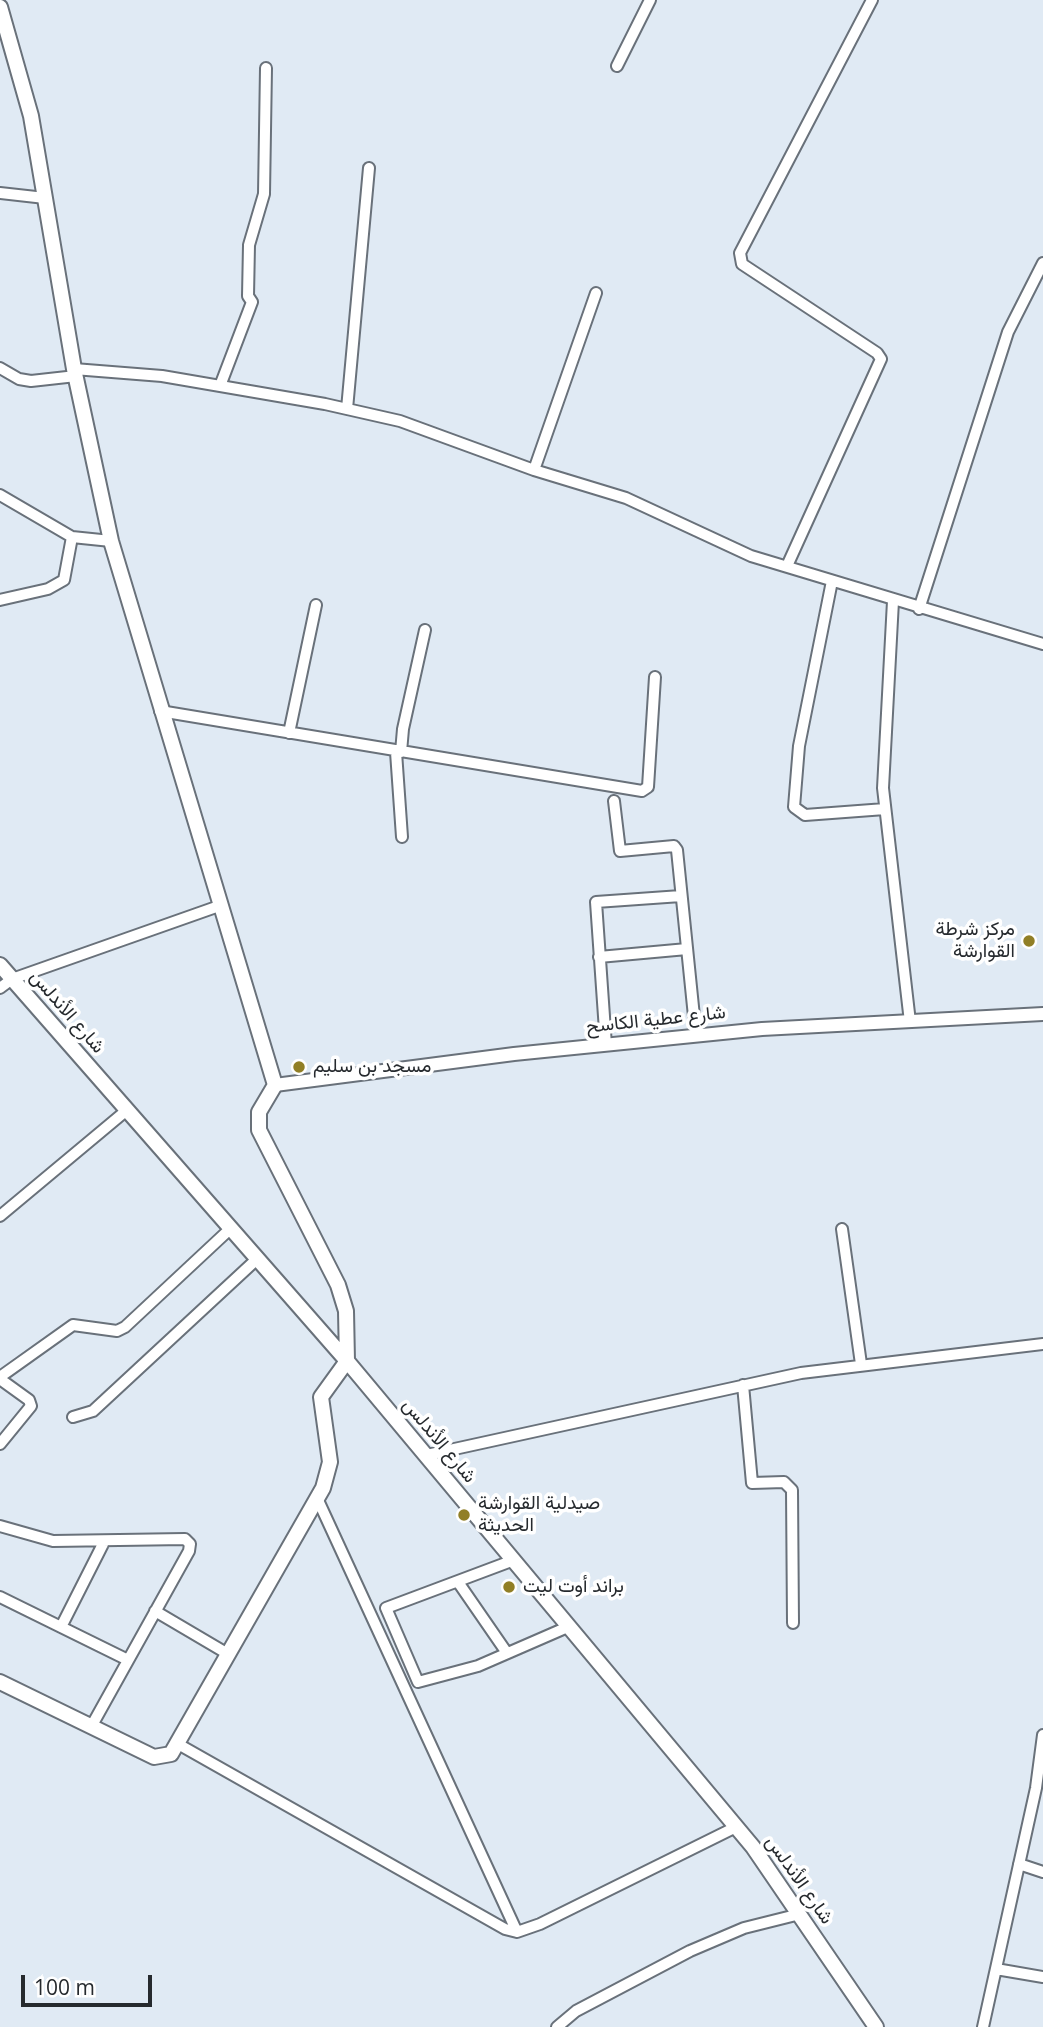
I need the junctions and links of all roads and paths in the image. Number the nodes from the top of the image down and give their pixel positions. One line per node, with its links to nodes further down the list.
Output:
1 (650, 0): 4 (street)
2 (872, 0): 21 (street)
3 (0, 7): 8 (main road)
4 (617, 66)
5 (266, 68): 13 (street)
6 (369, 168): 14 (street)
7 (0, 193): 8 (street)
8 (45, 198): 12 (main road)
9 (1043, 263): 26 (street)
10 (596, 292): 15 (street)
11 (0, 368): 12 (street)
12 (75, 373): 13 (street); 20 (main road)
13 (219, 386): 14 (street)
14 (347, 409): 15 (street)
15 (534, 470): 21 (street)
16 (0, 495): 17 (street)
17 (12, 502): 18 (street); 19 (street)
18 (0, 505)
19 (72, 537): 20 (street); 23 (street)
20 (111, 541): 30 (main road)
21 (787, 566): 22 (street)
22 (832, 581): 24 (street); 34 (street)
23 (0, 600)
24 (893, 601): 26 (street); 34 (street)
25 (316, 605): 31 (street)
26 (919, 609): 28 (street)
27 (425, 630): 32 (street)
28 (1043, 645)
29 (655, 677): 32 (street)
30 (160, 711): 31 (street); 37 (main road)
31 (289, 733): 32 (street)
32 (398, 752): 35 (street)
33 (614, 801): 36 (street)
34 (885, 809): 43 (street)
35 (402, 837)
36 (681, 896): 38 (street); 39 (street)
37 (219, 906): 41 (street); 46 (main road)
38 (687, 948): 39 (street); 44 (street)
39 (599, 957): 45 (street)
40 (0, 965): 41 (main road, شارع الأندلس)
41 (6, 983): 47 (main road, شارع الأندلس)
42 (1043, 1014): 43 (street, شارع عطية الكاسح)
43 (910, 1021): 44 (street, شارع عطية الكاسح)
44 (696, 1036): 45 (street, شارع عطية الكاسح)
45 (606, 1045): 46 (street, شارع عطية الكاسح)
46 (275, 1085): 53 (main road)
47 (127, 1110): 48 (street); 49 (main road, شارع الأندلس)
48 (0, 1216)
49 (230, 1229): 51 (main road, شارع الأندلس); 55 (street)
50 (842, 1229): 54 (street)
51 (257, 1259): 53 (main road, شارع الأندلس); 57 (street)
52 (1043, 1344): 54 (street)
53 (347, 1361): 59 (main road, شارع الأندلس); 60 (main road)
54 (861, 1364): 56 (street)
55 (0, 1378): 58 (street)
56 (743, 1385): 59 (street); 67 (street)
57 (73, 1416)
58 (0, 1444)
59 (427, 1455): 63 (main road, شارع الأندلس)
60 (317, 1498): 71 (main road); 81 (street)
61 (0, 1526): 62 (street)
62 (104, 1542): 66 (street); 69 (street)
63 (514, 1560): 64 (street); 68 (main road, شارع الأندلس)
64 (458, 1582): 70 (street); 70 (street)
65 (0, 1597): 69 (street)
66 (155, 1611): 71 (street); 72 (street)
67 (793, 1623)
68 (569, 1626): 70 (street); 77 (main road, شارع الأندلس)
69 (61, 1627): 72 (street)
70 (507, 1653)
71 (228, 1654): 76 (main road)
72 (128, 1660): 74 (street)
73 (0, 1682): 74 (main road)
74 (91, 1727): 76 (main road)
75 (1043, 1735): 78 (street)
76 (178, 1744): 81 (street)
77 (736, 1827): 80 (main road, شارع الأندلس); 81 (street)
78 (1019, 1864): 79 (street); 82 (street)
79 (1043, 1872)
80 (800, 1913): 84 (street); 85 (main road, شارع الأندلس)
81 (517, 1932)
82 (996, 1969): 83 (street); 86 (street)
83 (1043, 1977)
84 (557, 2027)
85 (876, 2027)
86 (983, 2027)

